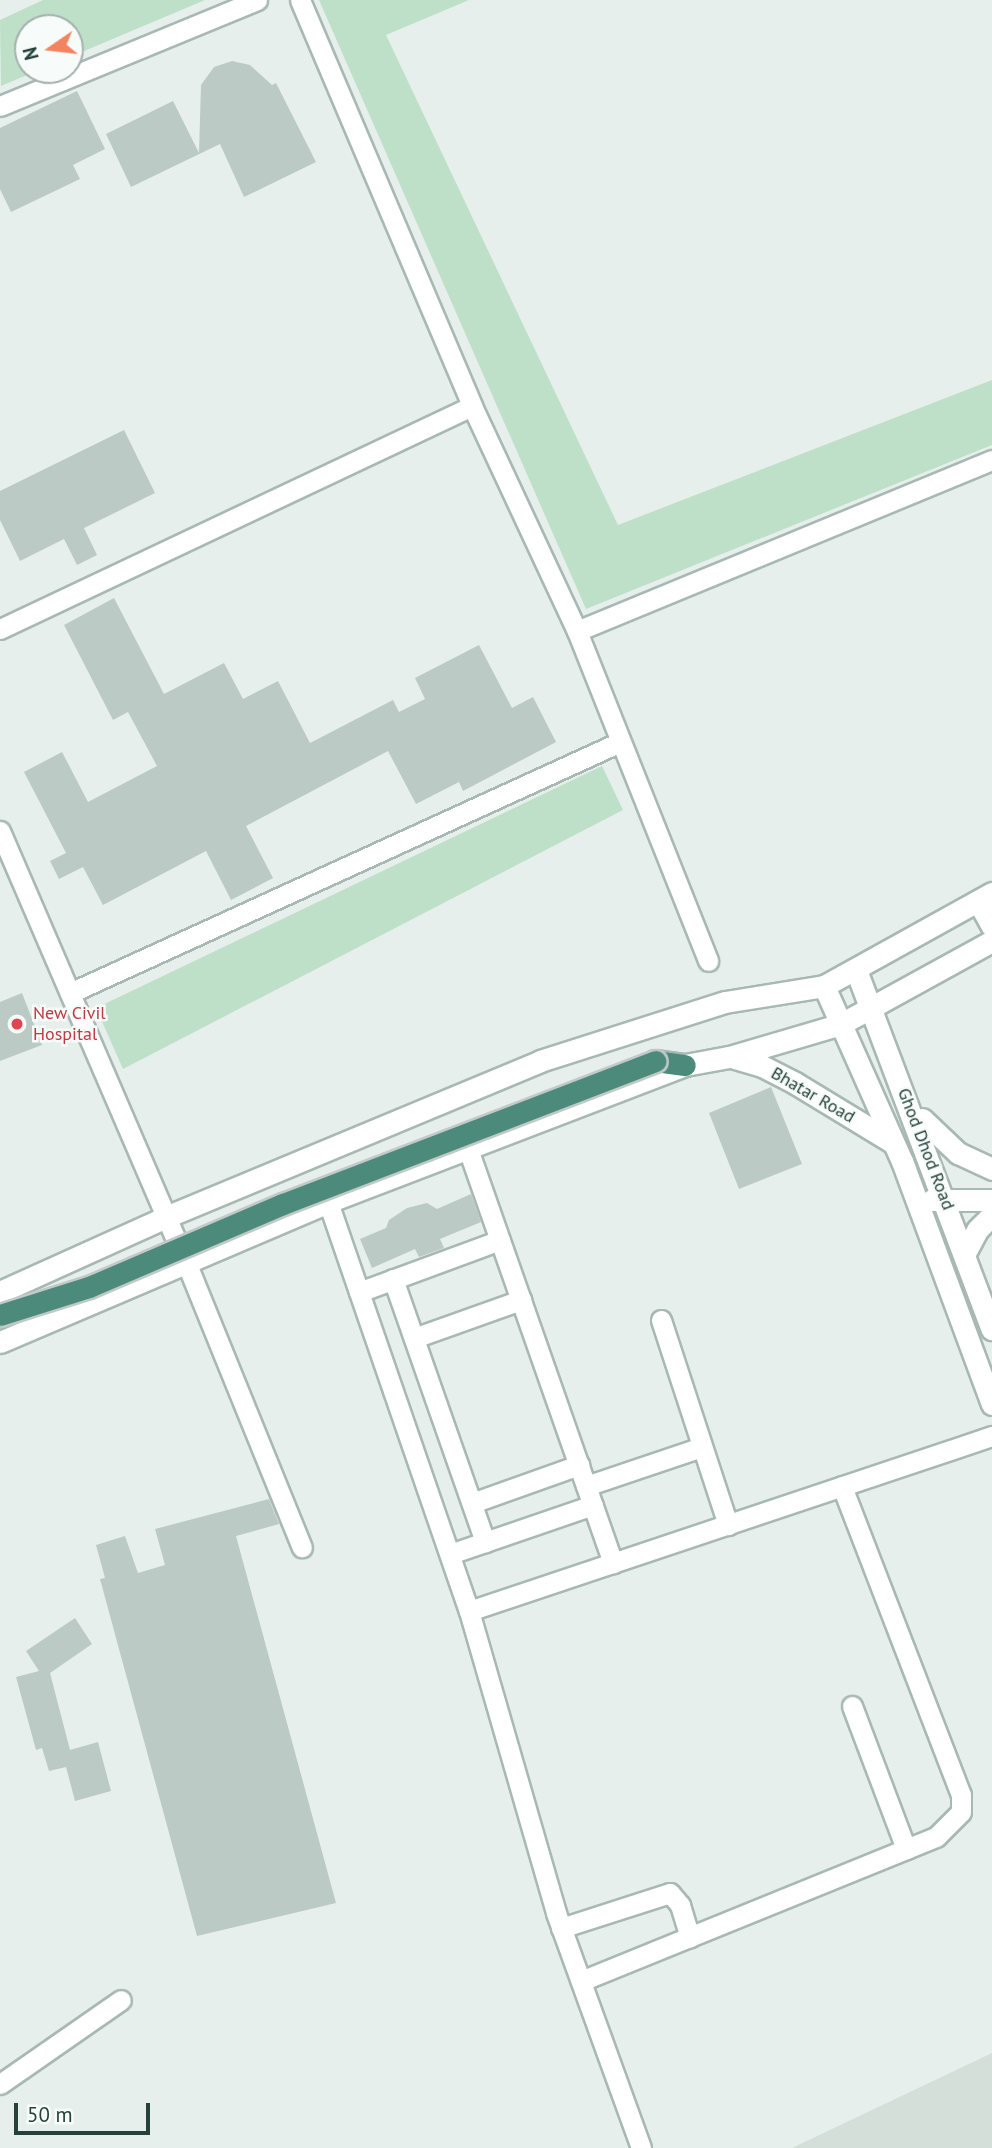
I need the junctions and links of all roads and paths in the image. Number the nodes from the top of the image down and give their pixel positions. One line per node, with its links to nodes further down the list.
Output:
1 (257, 0): 3 (street)
2 (300, 0): 4 (street)
3 (0, 106)
4 (472, 405): 6 (street); 7 (street)
5 (992, 460): 7 (street)
6 (0, 629)
7 (577, 631): 8 (street)
8 (620, 742): 13 (street); 16 (street)
9 (0, 831): 16 (street)
10 (985, 897): 11 (street); 14 (street)
11 (992, 926)
12 (992, 941): 17 (street)
13 (708, 961)
14 (856, 970): 15 (street); 17 (street, Ghod Dhod Road)
15 (824, 986): 18 (street); 32 (street)
16 (70, 993): 32 (street)
17 (873, 1010): 18 (street); 21 (street, Ghod Dhod Road)
18 (841, 1024): 19 (street); 22 (street)
19 (729, 1057): 20 (street); 22 (street, Bhatar Road)
20 (685, 1065): 23 (street); 42 (highway, bridge)
21 (908, 1100): 25 (street, Ghod Dhod Road); 26 (street)
22 (892, 1142): 24 (street)
23 (468, 1149): 30 (street); 33 (street)
24 (902, 1161): 25 (street); 29 (street)
25 (933, 1163): 26 (street); 27 (street, Ghod Dhod Road)
26 (992, 1171)
27 (946, 1199): 28 (street); 29 (street); 35 (street, Ghod Dhod Road)
28 (992, 1200)
29 (916, 1201): 47 (street)
30 (328, 1202): 36 (street); 40 (street)
31 (992, 1215): 35 (street)
32 (166, 1217): 34 (street); 36 (street)
33 (500, 1240): 38 (street); 41 (street)
34 (89, 1252): 37 (street); 39 (street)
35 (965, 1253): 44 (street, Ghod Dhod Road)
36 (186, 1262): 46 (street); 57 (street)
37 (0, 1277)
38 (393, 1279): 40 (street); 45 (street)
39 (0, 1292)
40 (359, 1292): 58 (street)
41 (521, 1300): 45 (street); 50 (street)
42 (0, 1315)
43 (661, 1320): 49 (street)
44 (992, 1329)
45 (414, 1338): 53 (street)
46 (0, 1342)
47 (992, 1404)
48 (992, 1436): 52 (street)
49 (702, 1447): 51 (street); 55 (street)
50 (579, 1465): 51 (street); 53 (street)
51 (586, 1486): 54 (street)
52 (842, 1486): 55 (street); 62 (street)
53 (472, 1503): 56 (street)
54 (593, 1505): 56 (street); 59 (street)
55 (728, 1525): 59 (street)
56 (485, 1542): 58 (street)
57 (302, 1547)
58 (450, 1554): 60 (street)
59 (613, 1563): 60 (street)
60 (469, 1611): 63 (street)
61 (852, 1706): 62 (street)
62 (906, 1849): 64 (street)
63 (561, 1928): 64 (street); 65 (street)
64 (690, 1937): 65 (street)
65 (580, 1981): 68 (street)
66 (121, 2000): 67 (street)
67 (0, 2084)
68 (641, 2148)

